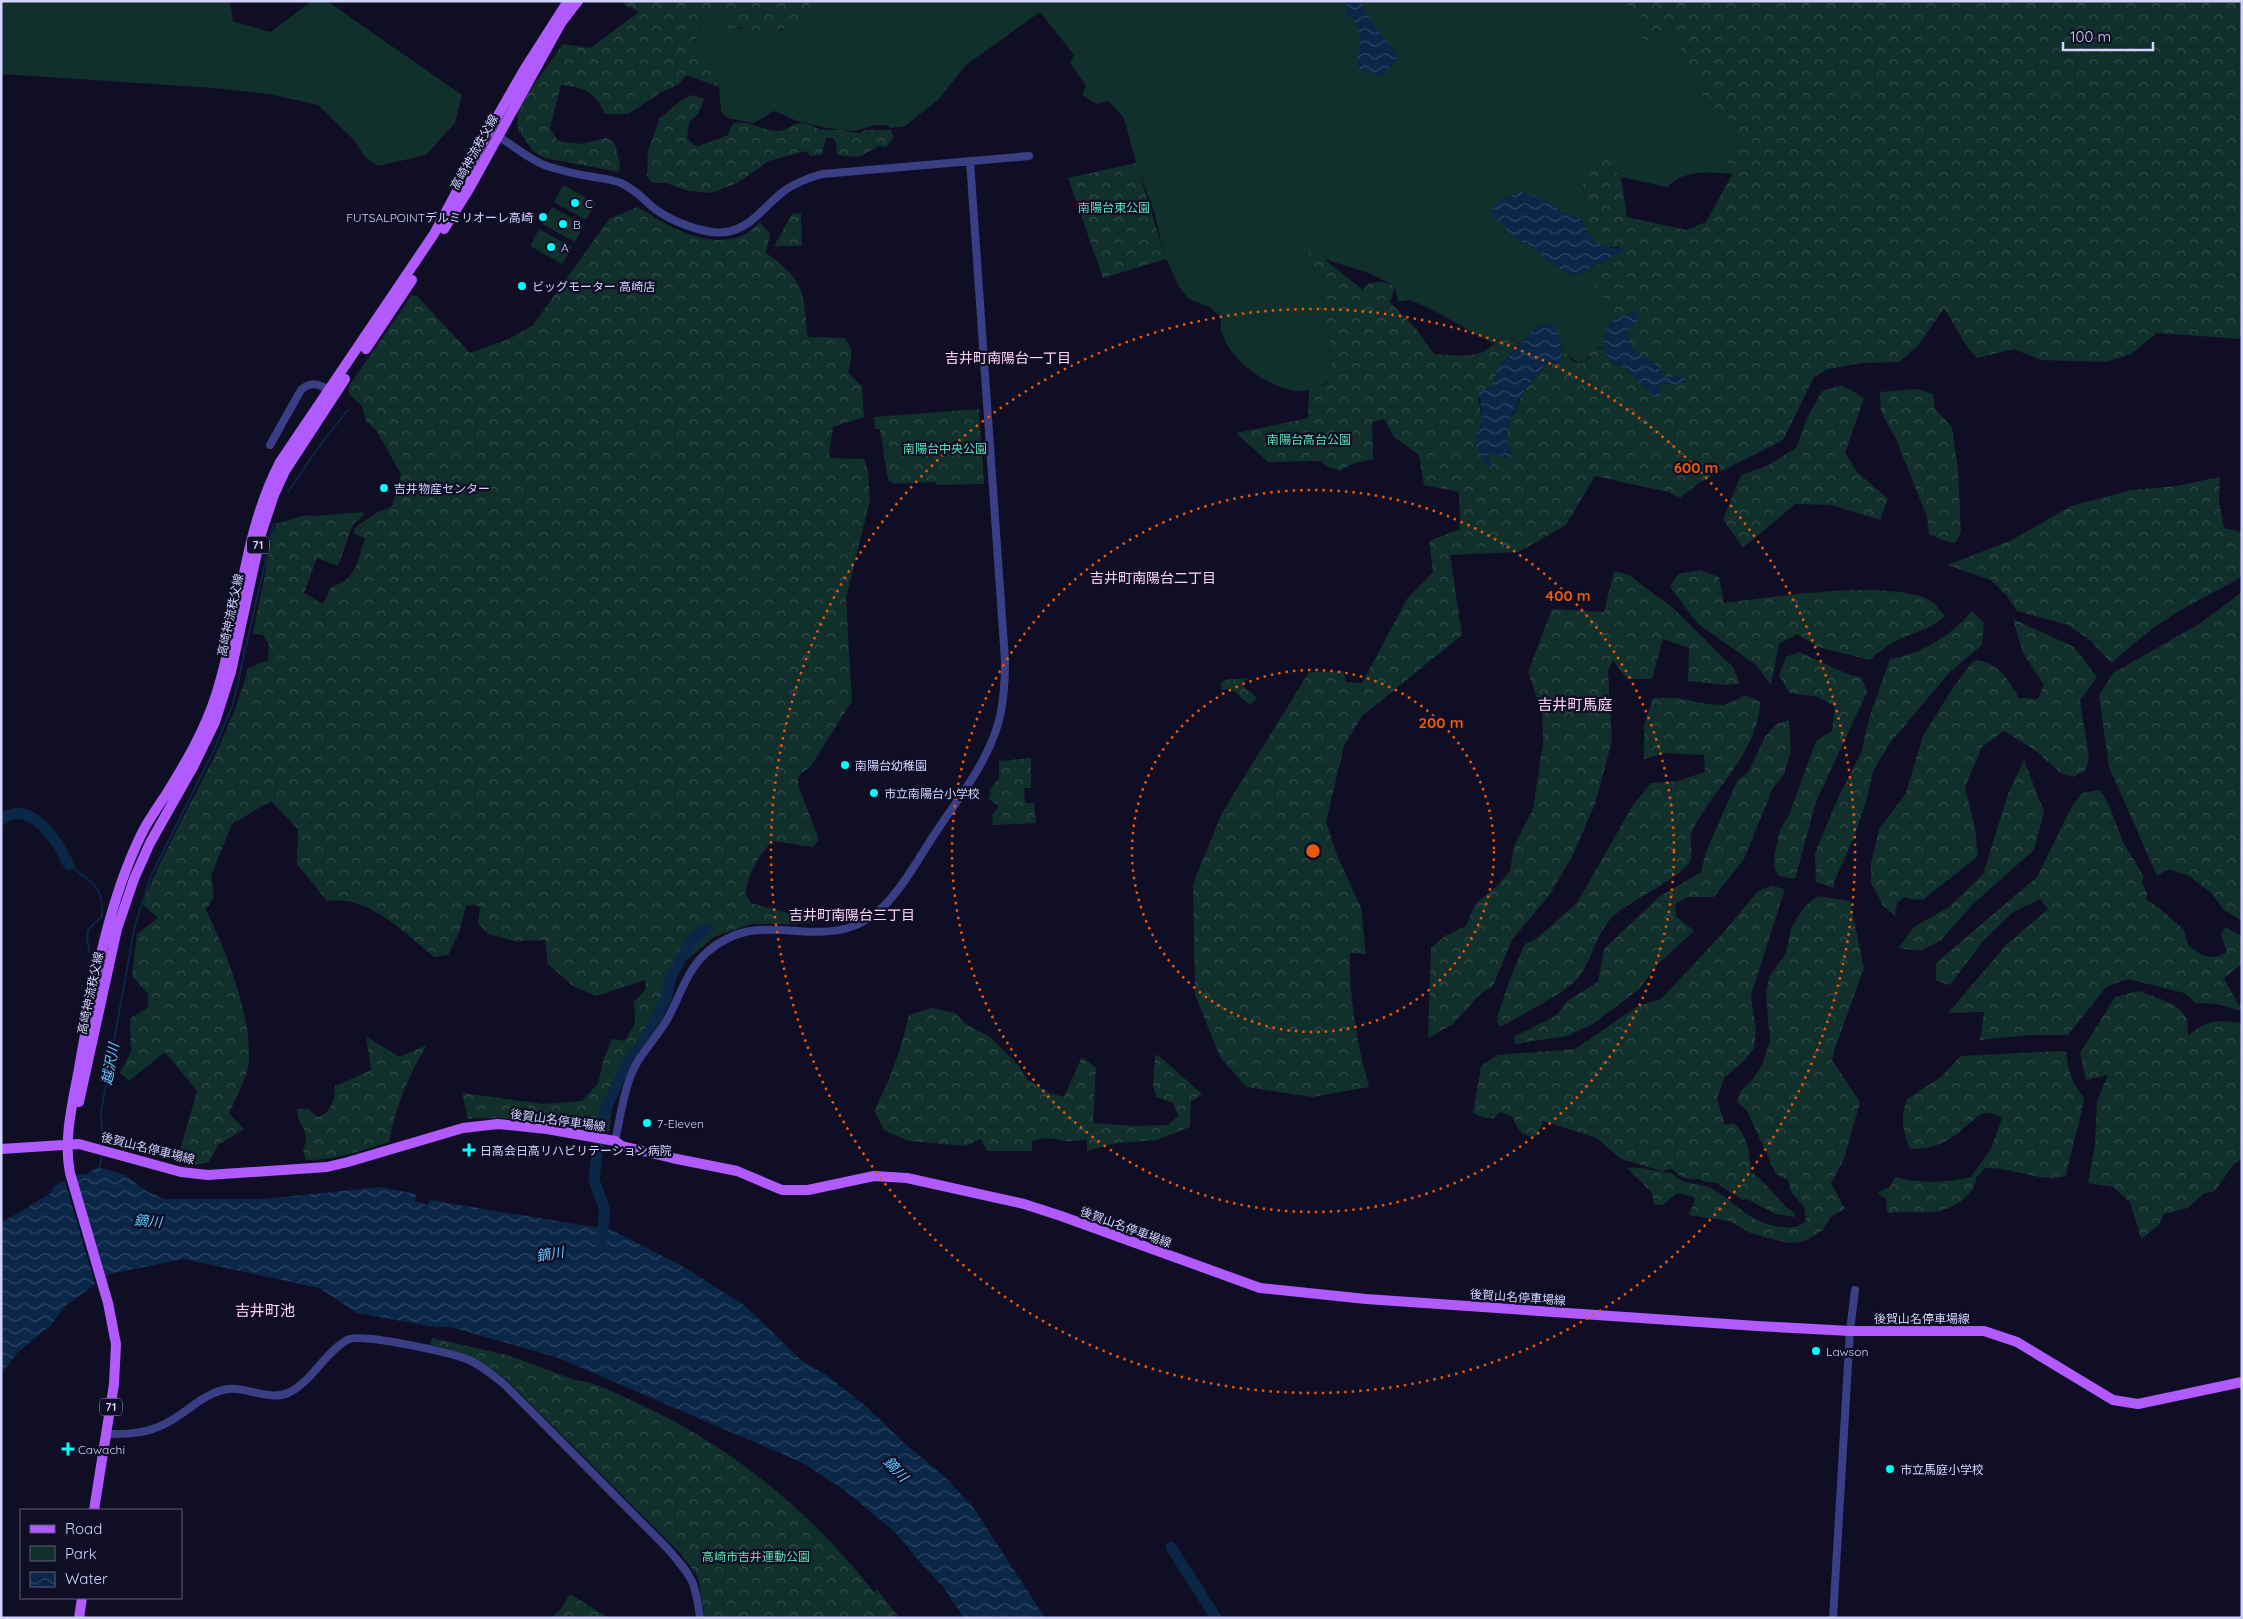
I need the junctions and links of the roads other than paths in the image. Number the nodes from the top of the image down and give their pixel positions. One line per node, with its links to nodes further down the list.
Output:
1 (568, 1): 3 (main road, 高崎神流秩父線 / 71)
2 (578, 1): 3 (main road, 高崎神流秩父線 / 71)
3 (493, 134): 5 (street); 6 (main road, 高崎神流秩父線 / 71)
4 (1029, 156): 5 (street)
5 (970, 161): 8 (street)
6 (334, 392): 7 (street); 9 (main road, 高崎神流秩父線 / 71)
7 (270, 445)
8 (614, 1141): 9 (main road, 後賀山名停車場線); 12 (main road, 後賀山名停車場線)
9 (68, 1144): 10 (main road, 後賀山名停車場線); 14 (main road, 高崎神流秩父線 / 71)
10 (1, 1150)
11 (1855, 1290): 12 (street)
12 (1850, 1331): 13 (main road, 後賀山名停車場線); 19 (street)
13 (2242, 1382)
14 (106, 1434): 15 (main road, 高崎神流秩父線 / 71); 18 (street)
15 (94, 1509)
16 (82, 1599): 17 (main road)
17 (79, 1618)
18 (700, 1618)
19 (1834, 1618)

